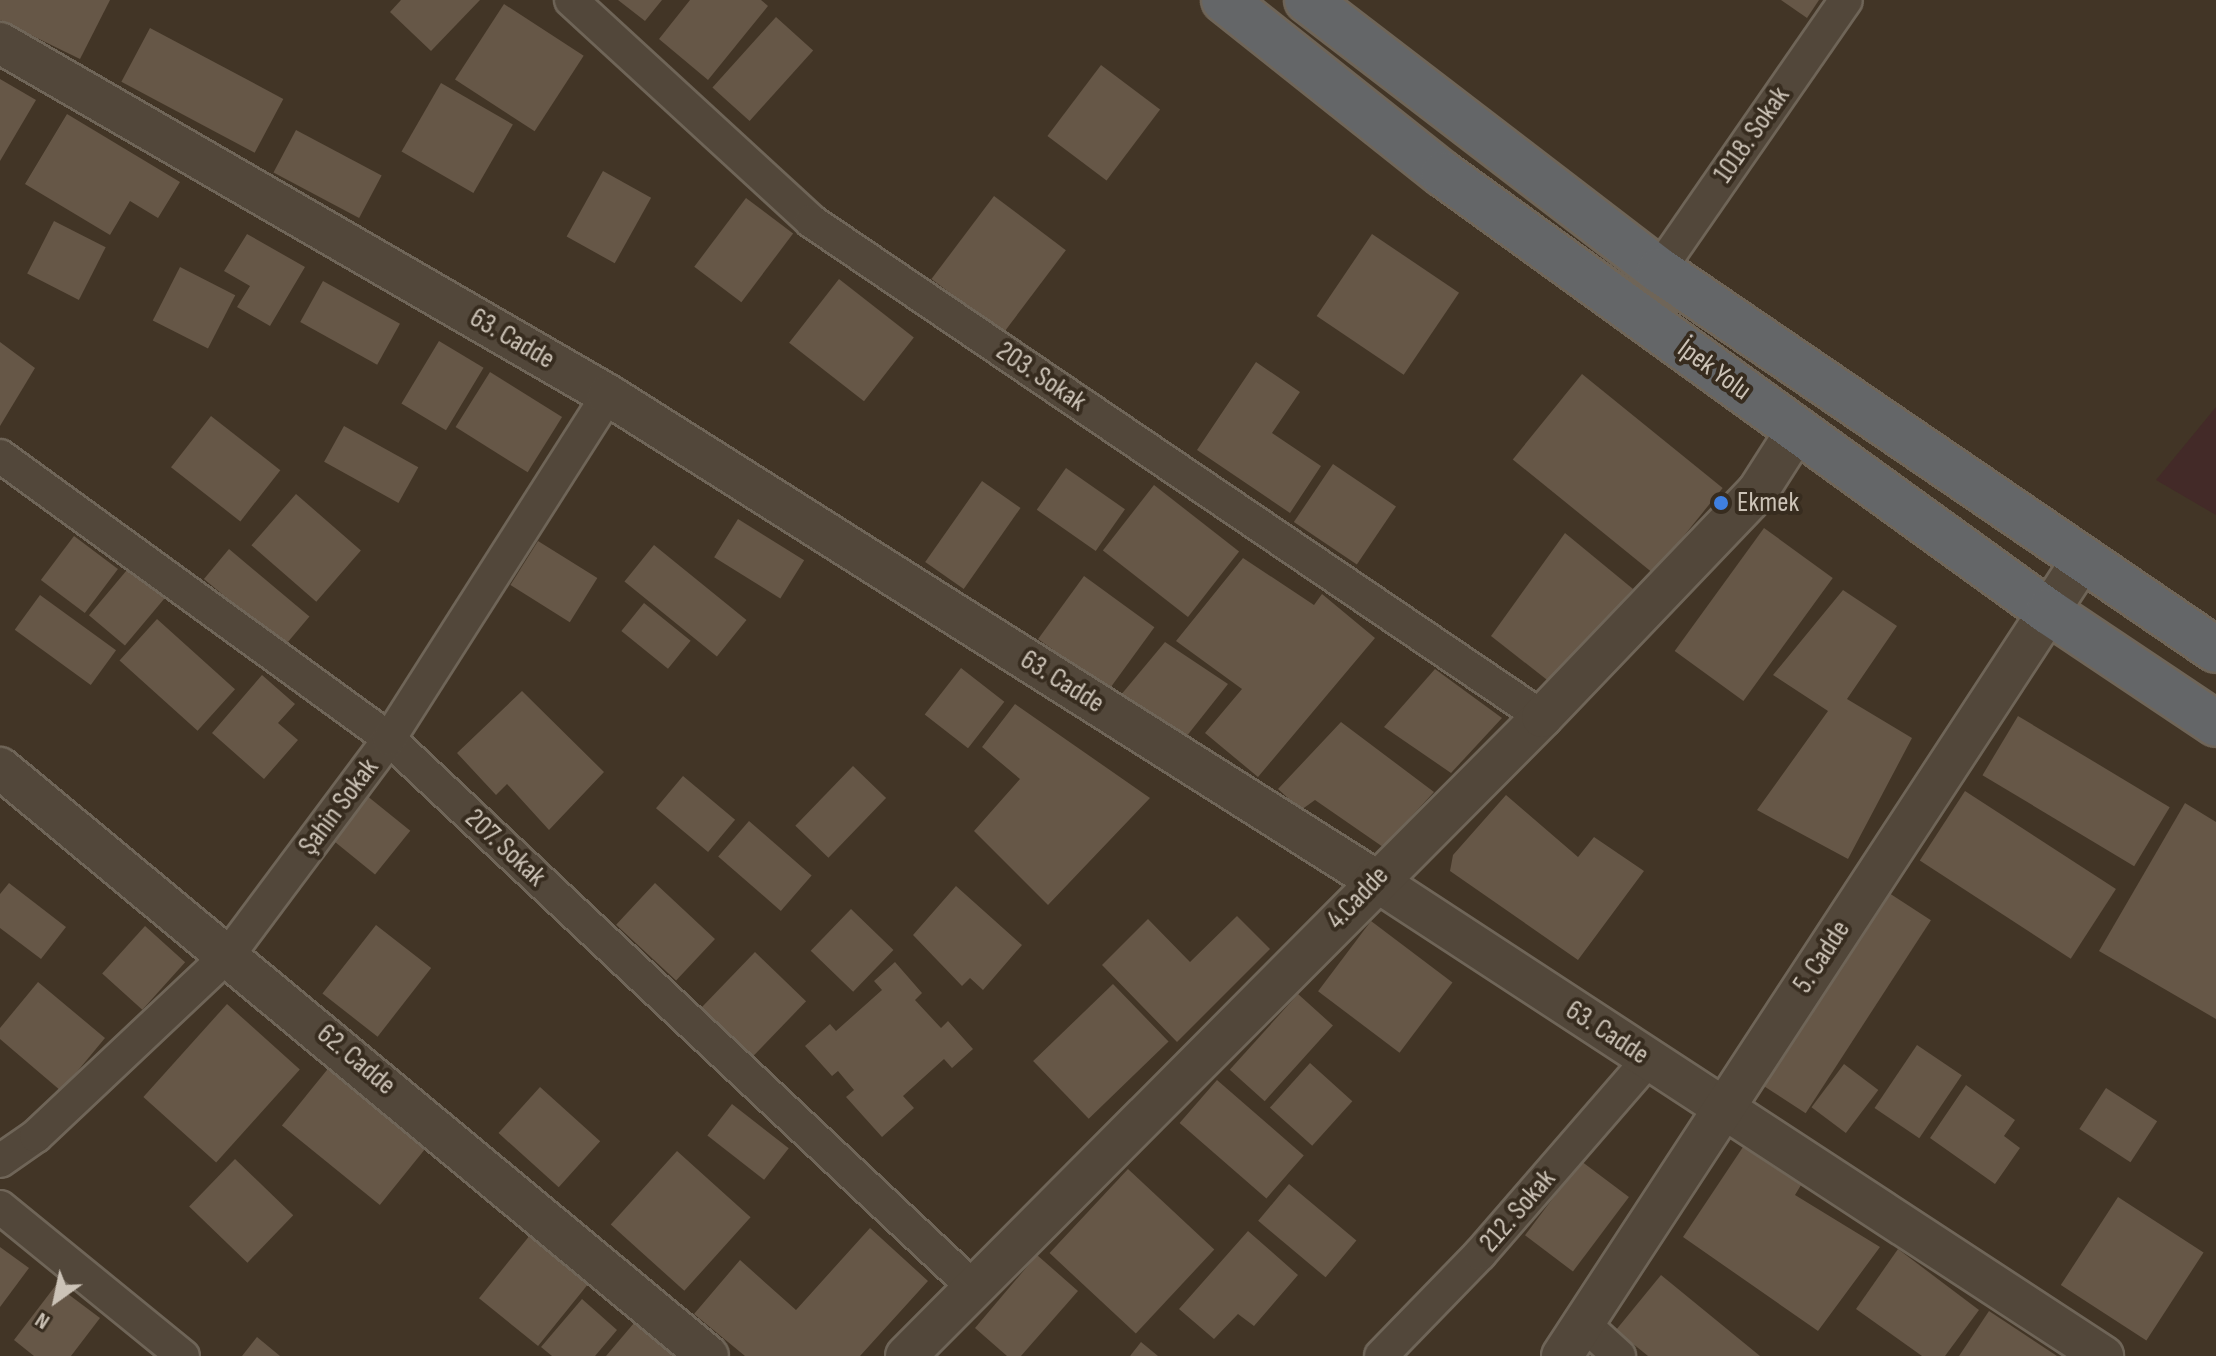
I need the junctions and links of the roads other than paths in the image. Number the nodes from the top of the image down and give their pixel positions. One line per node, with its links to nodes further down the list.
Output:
1 (571, 0): 13 (street, 203. Sokak)
2 (1224, 0): 8 (highway, İpek Yolu)
3 (1307, 0): 6 (highway)
4 (1846, 0): 6 (street, 1018. Sokak)
5 (0, 43): 7 (street, 63. Cadde)
6 (1659, 270): 10 (highway)
7 (608, 395): 15 (street, Şahin Sokak); 17 (street, 63. Cadde)
8 (1797, 430): 11 (highway, İpek Yolu); 13 (street, 4.Cadde)
9 (0, 456): 15 (street, 207. Sokak)
10 (2083, 559): 11 (street, 5. Cadde); 12 (highway)
11 (2049, 612): 14 (highway, İpek Yolu); 20 (street, 5. Cadde)
12 (2216, 650)
13 (1542, 717): 17 (street, 4.Cadde)
14 (2216, 724)
15 (389, 739): 18 (street, Şahin Sokak); 23 (street, 207. Sokak)
16 (0, 768): 18 (street, 62. Cadde)
17 (1375, 880): 19 (street, 63. Cadde); 23 (street, 4.Cadde)
18 (229, 954): 21 (street, Şahin Sokak); 26 (street, 62. Cadde)
19 (1648, 1060): 20 (street, 63. Cadde); 28 (street, 212. Sokak)
20 (1721, 1108): 24 (street, 5. Cadde); 31 (street, 63. Cadde)
21 (0, 1161)
22 (0, 1207): 25 (street)
23 (972, 1286): 27 (street, 4.Cadde)
24 (1583, 1323): 29 (street, 5. Cadde); 30 (street)
25 (183, 1356)
26 (708, 1356)
27 (906, 1356)
28 (1381, 1356)
29 (1562, 1356)
30 (1619, 1356)
31 (2103, 1356)

